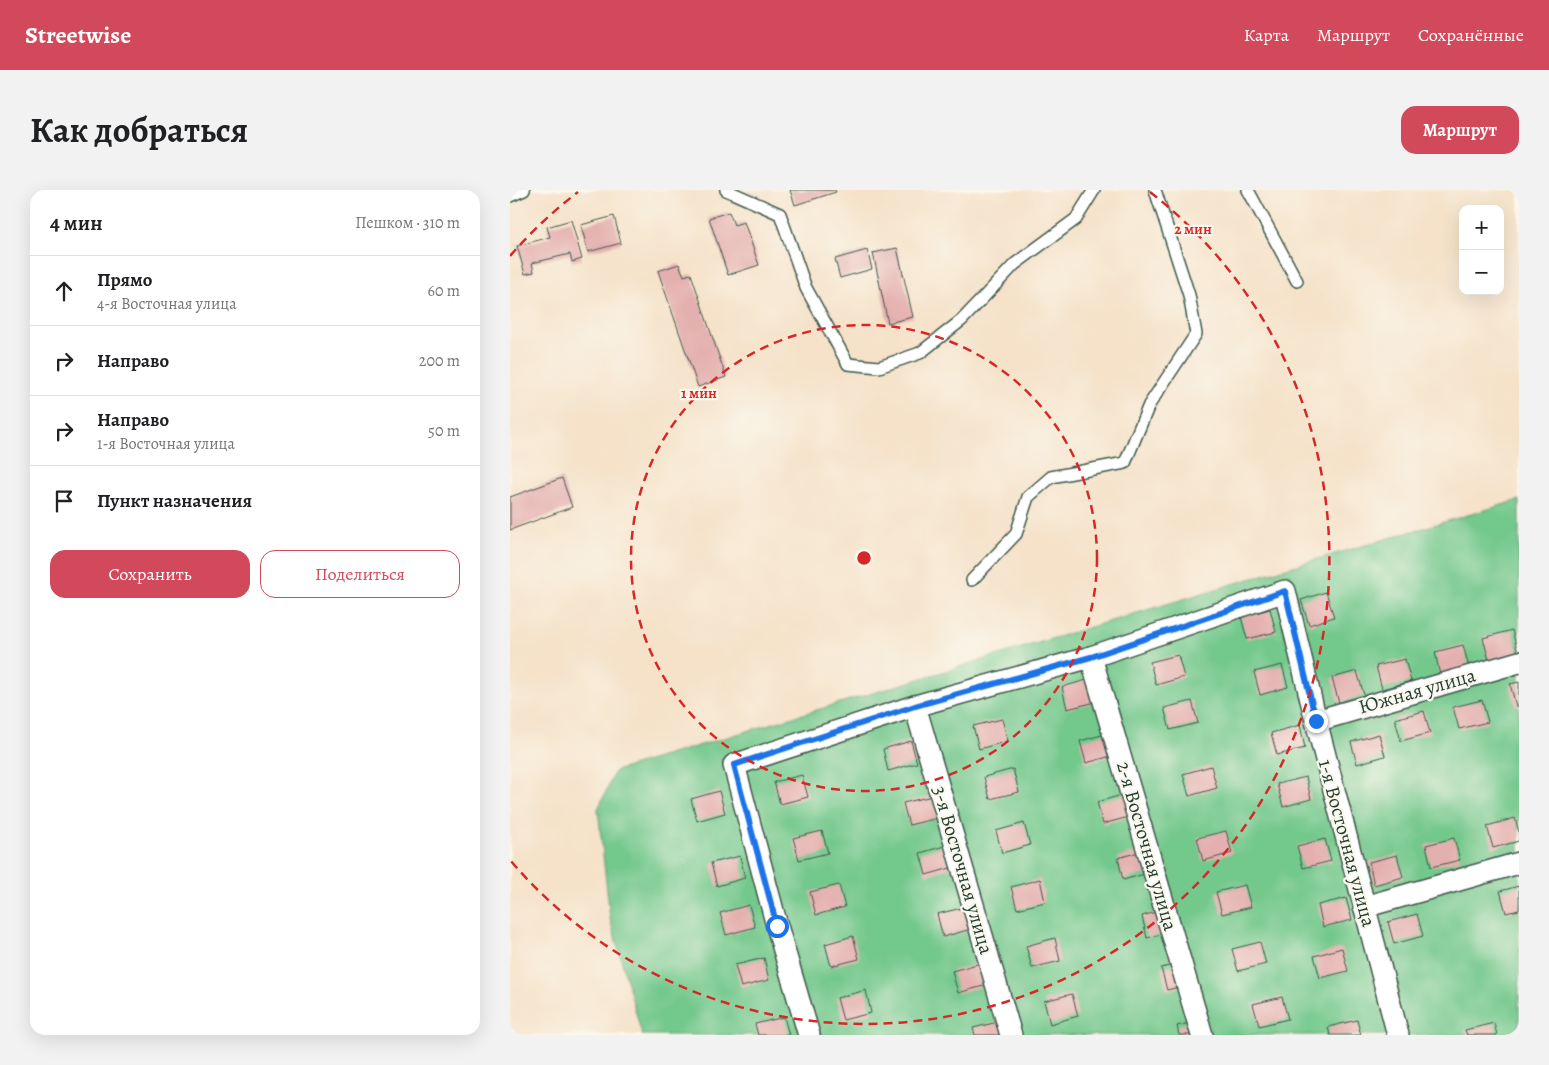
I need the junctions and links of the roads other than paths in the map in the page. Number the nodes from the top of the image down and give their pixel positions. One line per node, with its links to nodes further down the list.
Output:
1 (524, 190): 6 (lane)
2 (726, 190): 3 (lane)
3 (1094, 190)
4 (1155, 190): 8 (lane)
5 (1248, 190): 7 (lane)
6 (510, 196)
7 (1297, 281)
8 (972, 580)
9 (1091, 657): 11 (street); 12 (street, 1-я Восточная улица); 17 (street, 2-я Восточная улица)
10 (1519, 662): 12 (street, Южная улица)
11 (915, 706): 15 (street); 16 (street, 3-я Восточная улица)
12 (1316, 721): 14 (street, 1-я Восточная улица)
13 (1519, 863): 14 (street)
14 (1364, 907): 18 (street, 1-я Восточная улица)
15 (809, 1035)
16 (1011, 1035)
17 (1202, 1035)
18 (1398, 1035)

